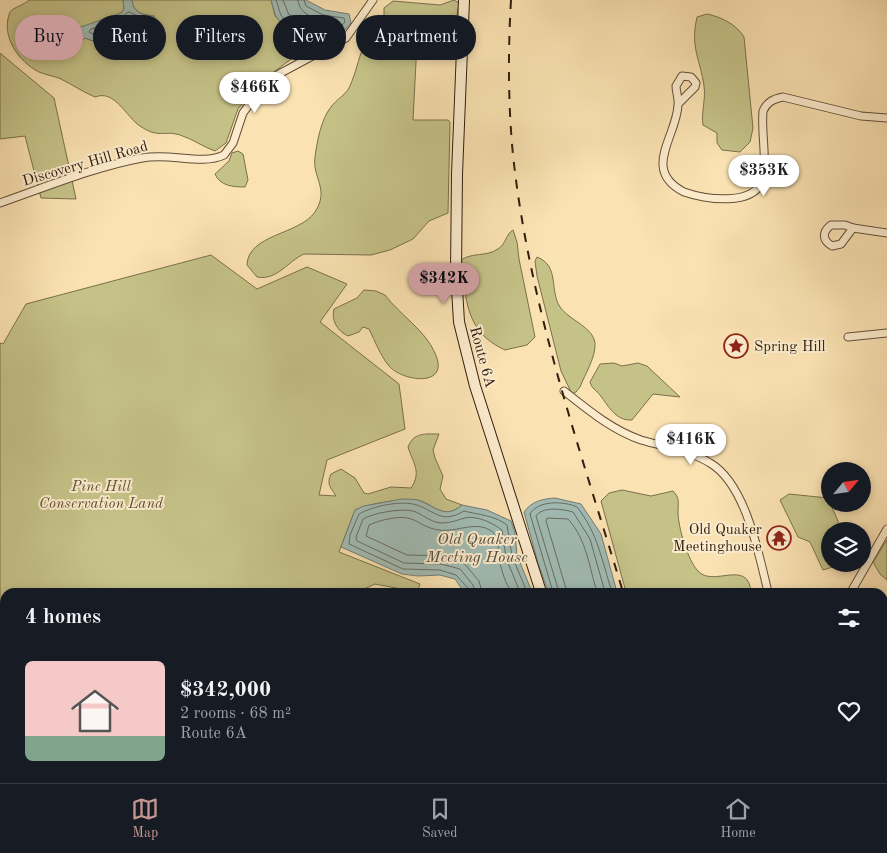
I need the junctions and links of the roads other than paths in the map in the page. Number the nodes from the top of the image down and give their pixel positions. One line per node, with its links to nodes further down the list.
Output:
1 (372, 0): 5 (street, Discovery Hill Road)
2 (464, 0): 12 (main road, Route 6A)
3 (679, 103): 4 (street)
4 (887, 118)
5 (0, 203)
6 (853, 228): 7 (street)
7 (887, 233)
8 (887, 333): 9 (street)
9 (848, 337)
10 (564, 391): 13 (street)
11 (887, 529): 14 (street)
12 (540, 588)
13 (767, 588)
14 (853, 588)

